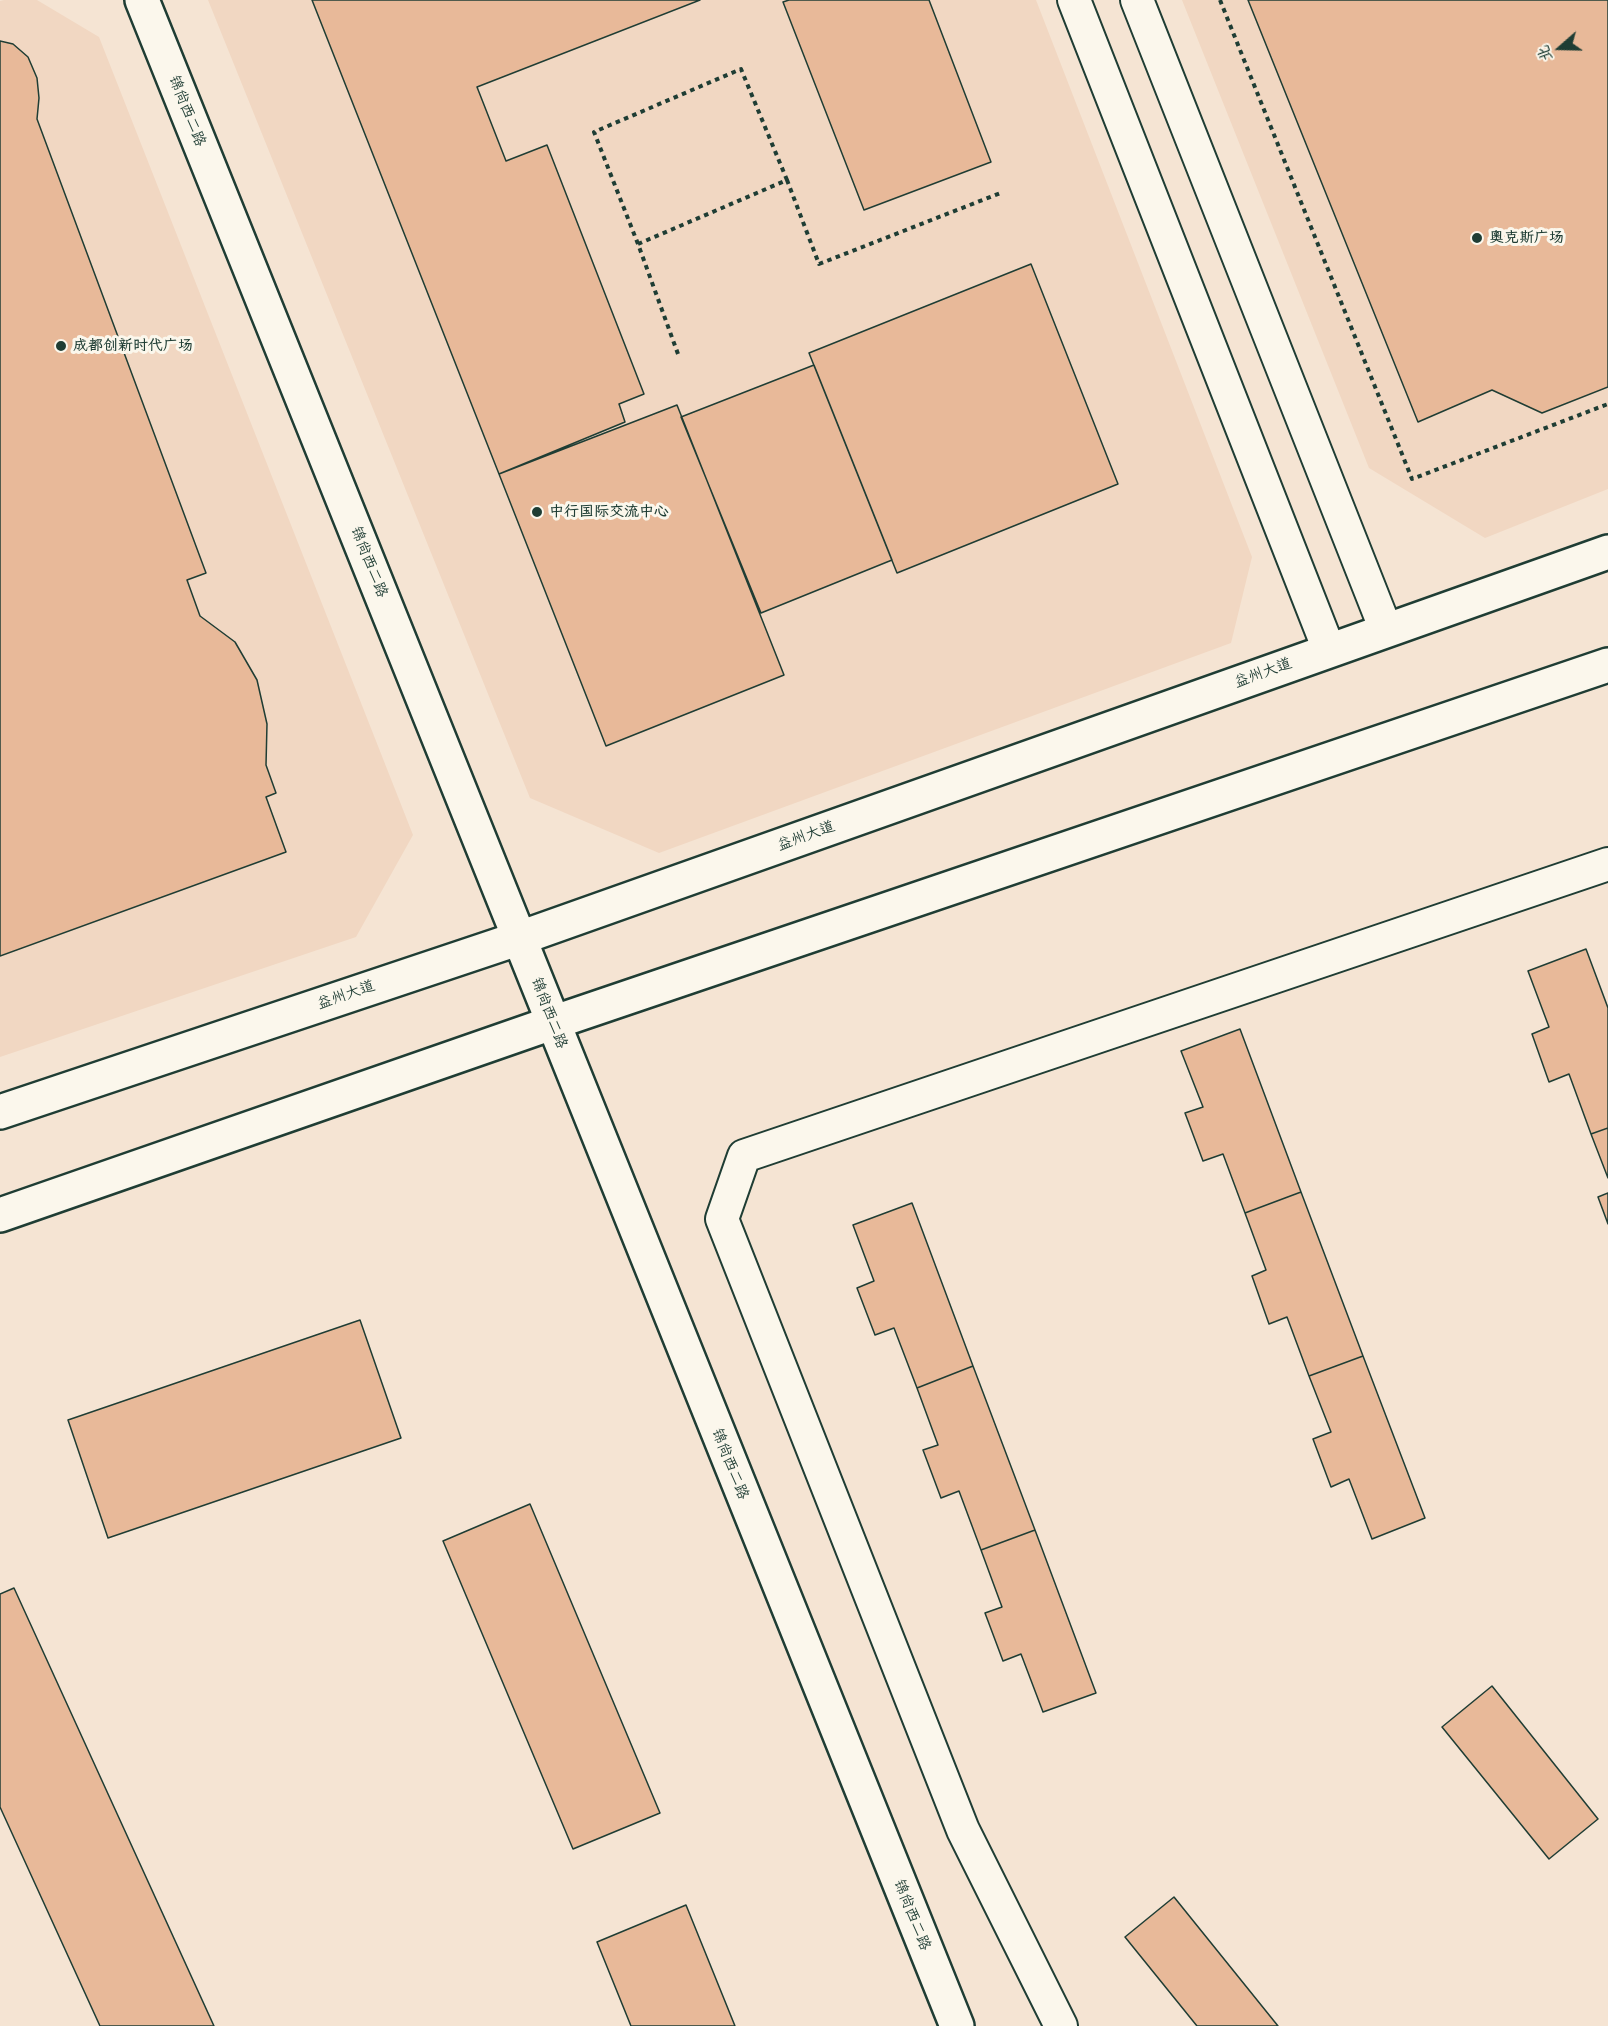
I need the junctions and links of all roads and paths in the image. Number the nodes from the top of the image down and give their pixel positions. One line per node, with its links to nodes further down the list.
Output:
1 (142, 0): 15 (main road, 锦尚西二路)
2 (1074, 0): 12 (street)
3 (1137, 0): 11 (street)
4 (1220, 0): 9 (path)
5 (787, 180): 6 (path); 7 (path); 7 (path)
6 (1003, 192)
7 (638, 244): 8 (path)
8 (678, 354)
9 (1608, 404)
10 (1608, 552): 11 (main road, 益州大道)
11 (1386, 630): 12 (main road, 益州大道)
12 (1329, 650): 15 (main road, 益州大道)
13 (1608, 664): 16 (main road)
14 (1608, 864): 20 (street)
15 (520, 938): 16 (main road, 锦尚西二路); 17 (main road, 益州大道)
16 (552, 1023): 18 (main road); 19 (main road, 锦尚西二路)
17 (0, 1112)
18 (0, 1215)
19 (957, 2026)
20 (1061, 2026)

